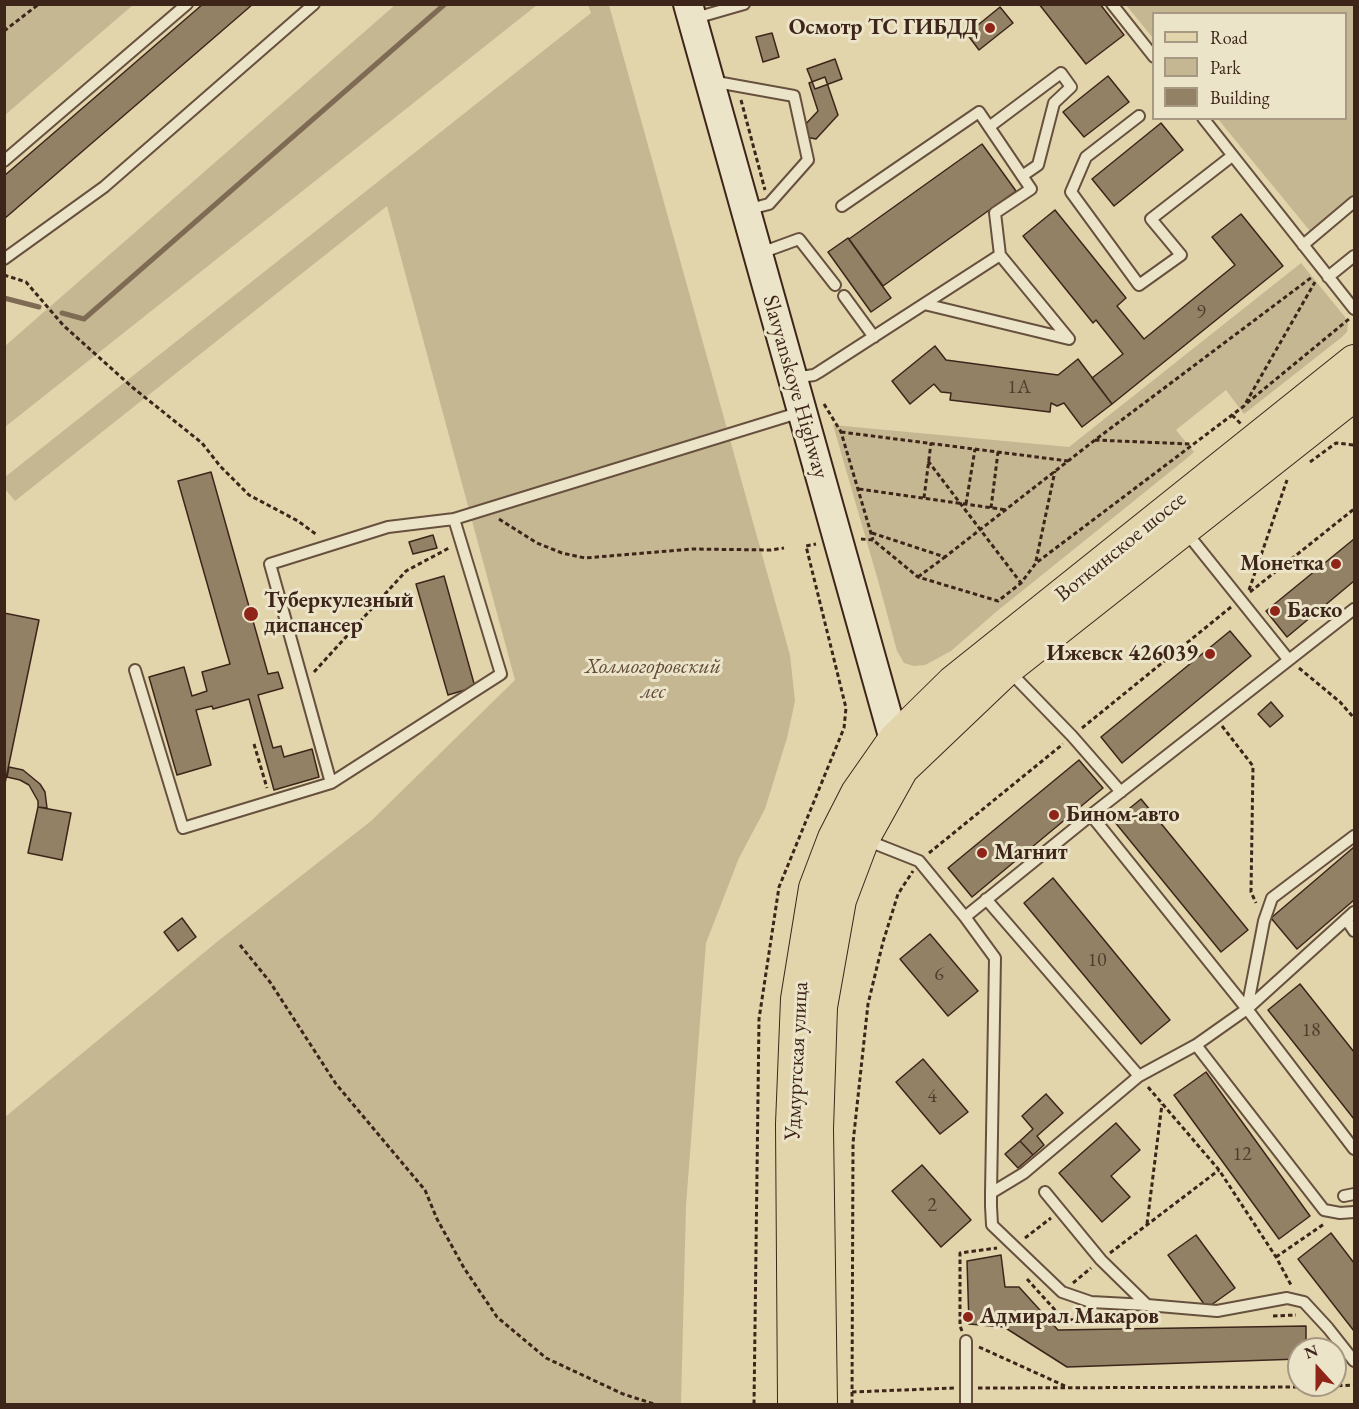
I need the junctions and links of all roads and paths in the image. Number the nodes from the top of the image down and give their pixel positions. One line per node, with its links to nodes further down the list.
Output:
1 (39, 4): 7 (path)
2 (188, 4): 15 (lane)
3 (314, 4): 24 (lane)
4 (1112, 4): 8 (lane)
5 (740, 5): 6 (lane)
6 (690, 12): 9 (main road, Slavyanskoye Highway)
7 (4, 31)
8 (1152, 54)
9 (709, 81): 10 (lane); 19 (main road, Slavyanskoye Highway)
10 (737, 85): 19 (path); 19 (lane)
11 (1139, 116): 14 (lane)
12 (1205, 120): 14 (lane)
13 (989, 127): 16 (lane); 16 (lane); 18 (lane)
14 (1232, 156): 20 (lane)
15 (4, 161)
16 (1023, 176): 22 (lane)
17 (1354, 202): 20 (lane)
18 (842, 206)
19 (757, 207): 21 (main road, Slavyanskoye Highway)
20 (1303, 245): 25 (lane)
21 (758, 254): 27 (lane); 34 (main road, Slavyanskoye Highway)
22 (1000, 255): 29 (lane); 29 (lane)
23 (1354, 256): 25 (lane)
24 (4, 260)
25 (1325, 273): 30 (lane); 36 (path); 40 (path)
26 (4, 275): 66 (path)
27 (835, 285)
28 (844, 296): 32 (lane)
29 (924, 304): 32 (lane)
30 (1354, 309)
31 (1354, 314): 36 (path)
32 (874, 337): 34 (lane)
33 (1354, 361): 45 (main road, Воткинское шоссе)
34 (803, 376): 37 (main road, Slavyanskoye Highway); 39 (path)
35 (1350, 402): 45 (main road, Воткинское шоссе)
36 (1244, 406): 38 (path)
37 (802, 412): 56 (lane); 82 (main road, Slavyanskoye Highway)
38 (1232, 414): 42 (path); 45 (path)
39 (841, 432): 41 (path); 51 (path)
40 (1095, 440): 42 (path); 47 (path)
41 (931, 443): 44 (path); 48 (path)
42 (1192, 444): 69 (path)
43 (1354, 446): 49 (path)
44 (975, 449): 46 (path); 54 (path)
45 (1265, 449): 57 (path); 61 (main road, Воткинское шоссе); 82 (main road, Воткинское шоссе)
46 (998, 452): 47 (path); 55 (path)
47 (1068, 460): 50 (path)
48 (928, 461): 52 (path); 53 (path)
49 (1303, 467)
50 (1055, 471): 58 (path); 69 (path)
51 (859, 489): 52 (path); 62 (path)
52 (924, 498): 53 (path)
53 (961, 503): 54 (path); 60 (path)
54 (966, 504): 55 (path)
55 (991, 508): 58 (path)
56 (482, 509): 59 (lane); 67 (path)
57 (1354, 509)
58 (1007, 510): 60 (path)
59 (454, 519): 65 (lane); 66 (lane)
60 (980, 530): 68 (path); 71 (path)
61 (1184, 530): 72 (lane); 75 (main road, Воткинское шоссе)
62 (872, 533): 64 (path); 68 (path)
63 (856, 539): 64 (path)
64 (873, 540): 70 (path)
65 (461, 542): 77 (path); 83 (lane)
66 (331, 545): 77 (lane)
67 (784, 548)
68 (945, 557): 70 (path)
69 (1036, 563): 71 (path)
70 (918, 577): 71 (path)
71 (1021, 583)
72 (1239, 600): 74 (lane); 80 (path)
73 (1354, 609): 74 (lane)
74 (1288, 660): 78 (lane); 79 (path)
75 (1007, 669): 80 (lane); 82 (main road, Воткинское шоссе)
76 (135, 670): 85 (lane)
77 (303, 684): 83 (lane)
78 (1215, 717): 84 (lane); 93 (path)
79 (1354, 718)
80 (1072, 736): 84 (lane); 89 (path)
81 (254, 744): 85 (path)
82 (898, 754): 88 (main road, Удмуртская улица); 117 (main road, Удмуртская улица)
83 (331, 783): 85 (lane)
84 (1121, 792): 86 (lane)
85 (271, 801)
86 (1091, 815): 90 (lane); 96 (lane)
87 (1354, 836): 93 (lane)
88 (863, 839): 89 (lane); 117 (main road, Удмуртская улица)
89 (919, 861): 92 (lane); 121 (path)
90 (986, 899): 92 (lane); 98 (lane)
91 (1350, 916): 94 (lane); 96 (lane)
92 (965, 917): 103 (lane)
93 (1264, 921): 96 (lane)
94 (1354, 931)
95 (240, 945): 122 (path)
96 (1247, 1009): 97 (lane); 100 (lane)
97 (1196, 1045): 98 (lane); 106 (lane)
98 (1139, 1076): 99 (path); 103 (lane)
99 (1162, 1104): 101 (path); 107 (path)
100 (1354, 1149)
101 (1219, 1170): 107 (path); 109 (path)
102 (1045, 1192): 104 (lane)
103 (992, 1193): 108 (lane)
104 (1059, 1212): 108 (path); 110 (lane)
105 (1354, 1212): 106 (lane)
106 (1340, 1213): 109 (path)
107 (1147, 1225): 110 (path)
108 (1014, 1246): 111 (lane); 115 (path)
109 (1276, 1257): 112 (path)
110 (1101, 1260): 111 (path); 114 (lane)
111 (1062, 1292): 113 (path); 114 (lane)
112 (1304, 1302): 114 (lane); 116 (lane)
113 (1050, 1304)
114 (1147, 1305)
115 (966, 1341): 119 (lane); 120 (path)
116 (1354, 1361)
117 (807, 1362): 123 (main road, Удмуртская улица); 124 (main road, Удмуртская улица)
118 (1354, 1385): 120 (path)
119 (968, 1388): 120 (path); 121 (path); 126 (lane)
120 (1068, 1388)
121 (852, 1392): 125 (path)
122 (654, 1404)
123 (794, 1404)
124 (821, 1404)
125 (852, 1404)
126 (966, 1404)

